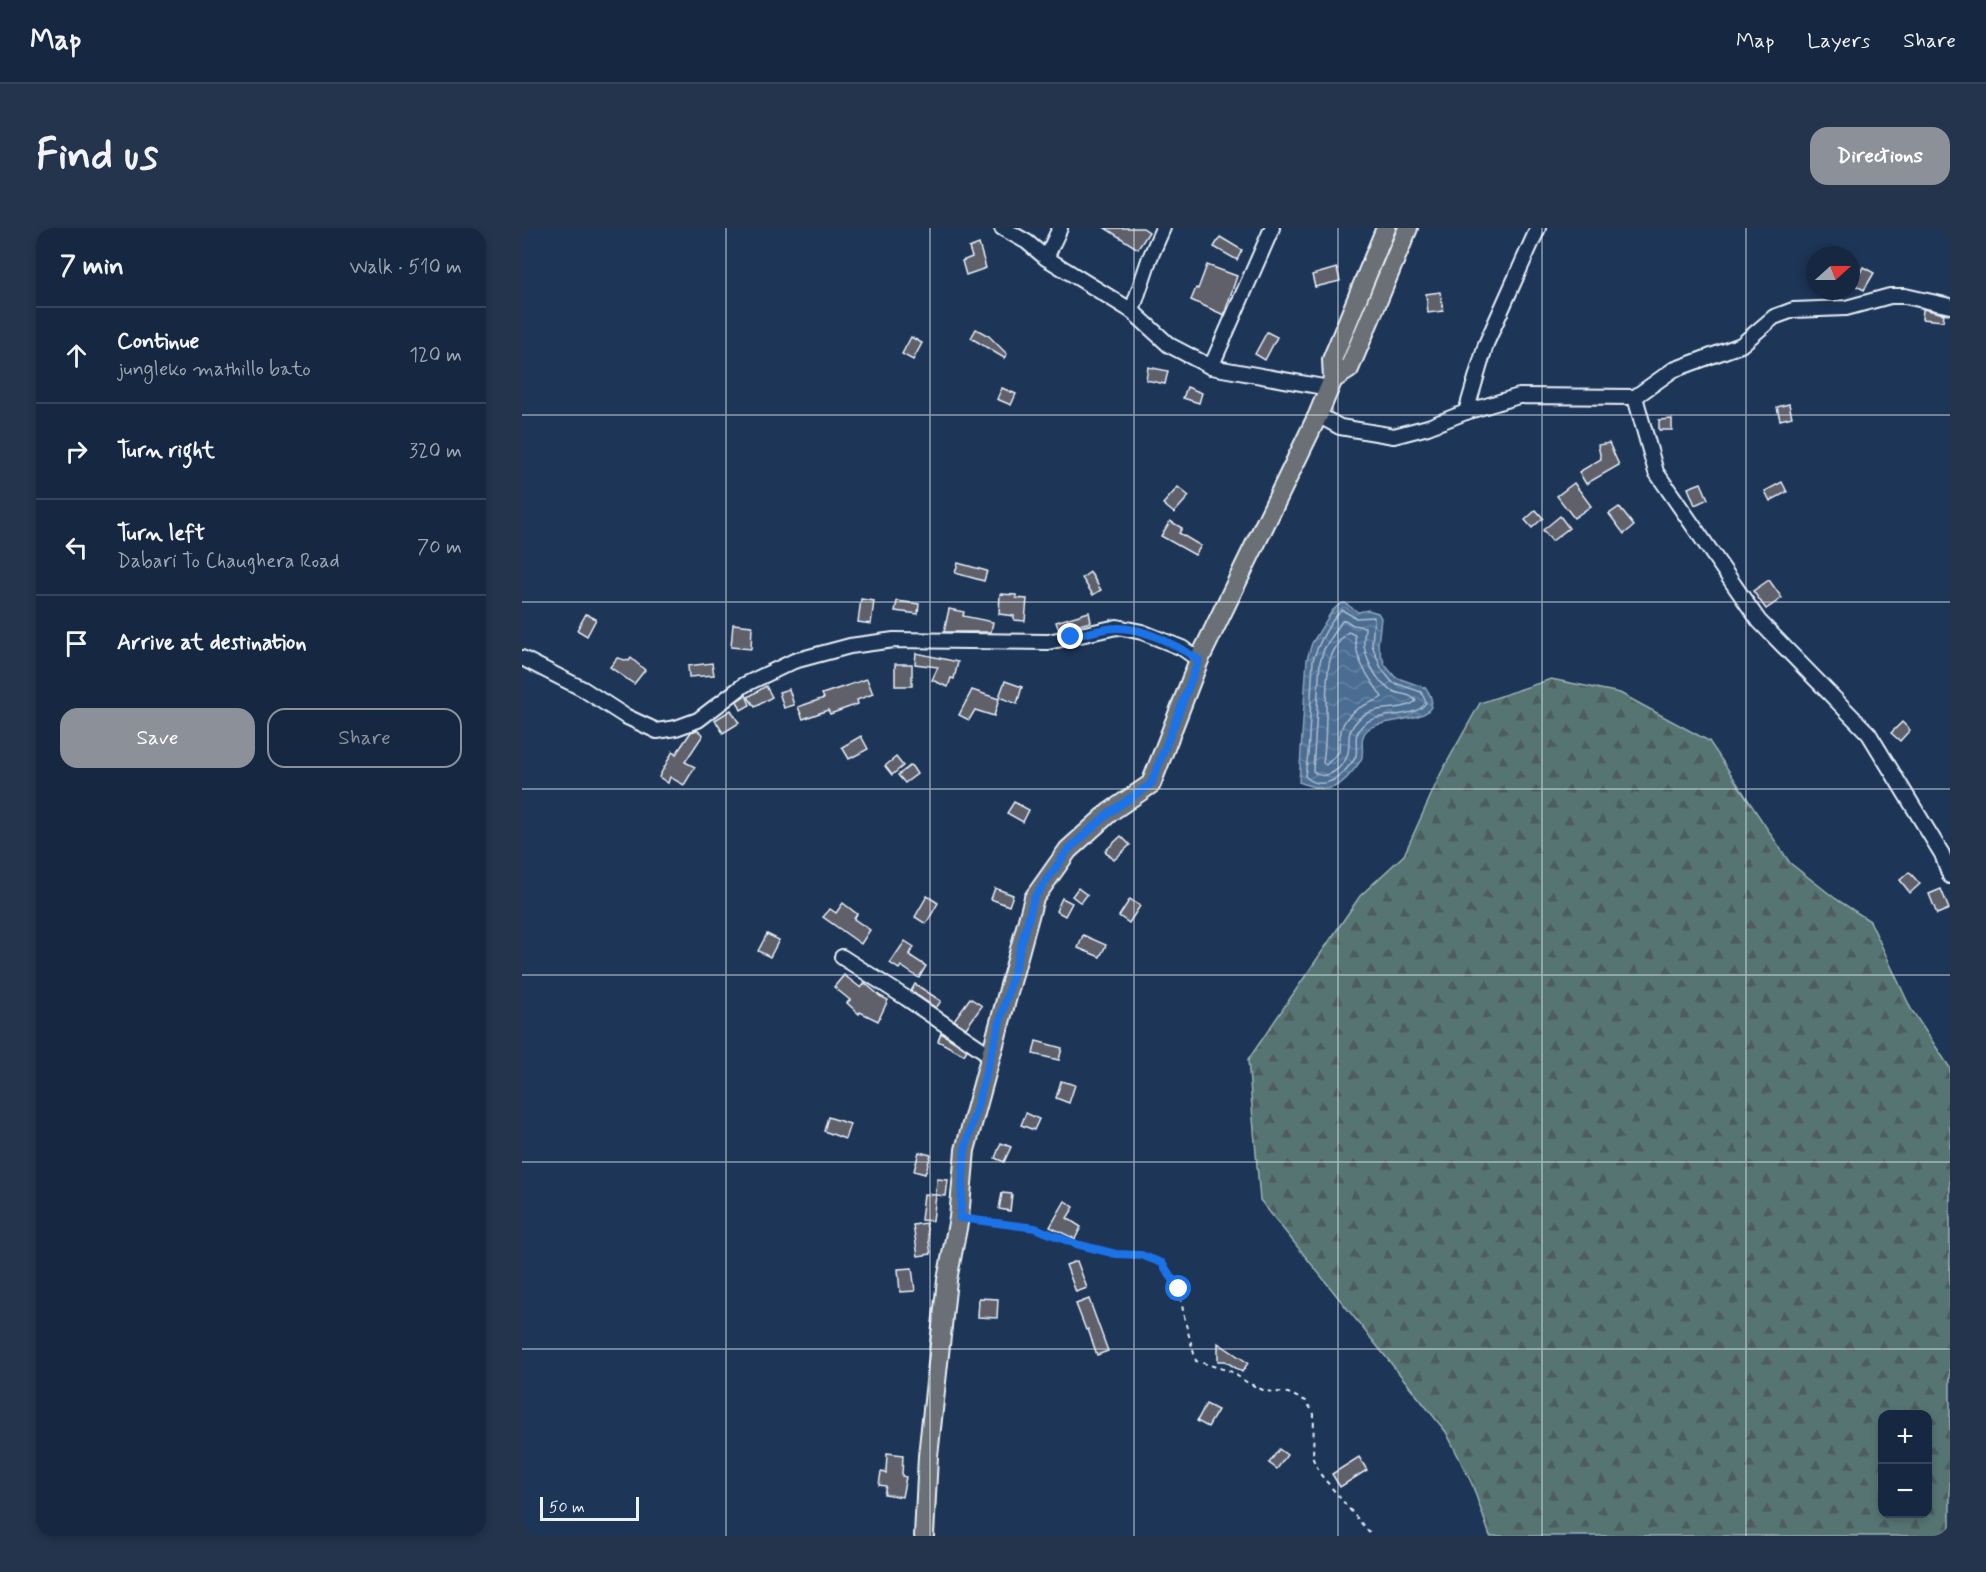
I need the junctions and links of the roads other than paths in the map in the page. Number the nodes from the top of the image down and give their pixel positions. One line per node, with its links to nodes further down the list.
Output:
1 (1002, 228): 8 (street)
2 (1060, 228): 8 (street)
3 (1163, 228): 10 (street)
4 (1272, 228): 11 (street)
5 (1386, 228): 12 (main road)
6 (1408, 228): 12 (main road)
7 (1538, 228): 14 (street)
8 (1046, 258): 10 (street)
9 (1950, 306): 13 (street)
10 (1132, 311): 11 (street)
11 (1211, 367): 12 (street)
12 (1331, 383): 15 (main road)
13 (1635, 397): 14 (street); 18 (street)
14 (1466, 412): 15 (street)
15 (1318, 415): 17 (main road)
16 (522, 658): 17 (street)
17 (1199, 660): 20 (main road)
18 (1950, 876)
19 (842, 957): 20 (street)
20 (990, 1055): 21 (main road)
21 (924, 1536)

